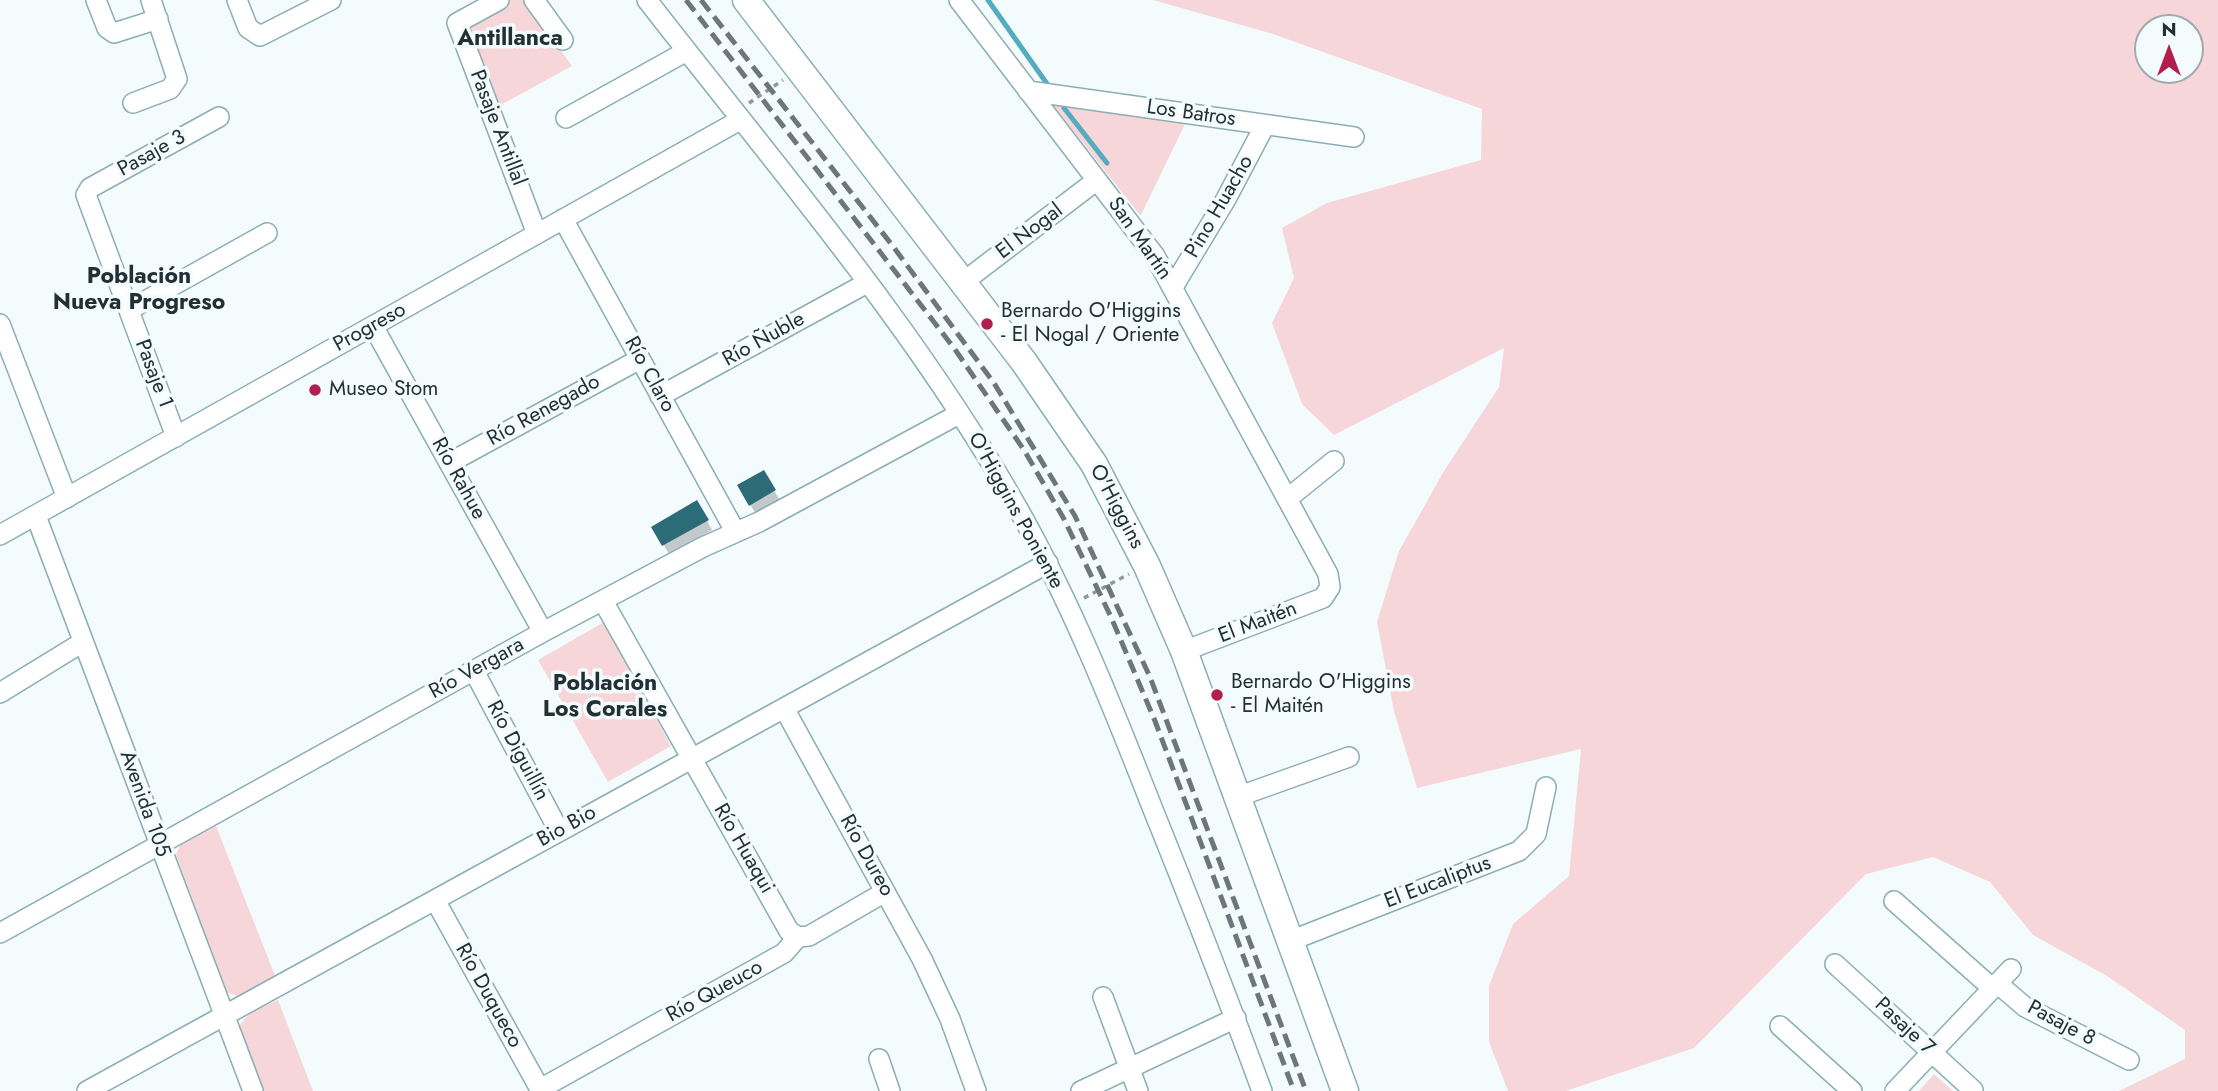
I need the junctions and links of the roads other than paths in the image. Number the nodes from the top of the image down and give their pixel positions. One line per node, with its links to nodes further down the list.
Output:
1 (96, 0): 10 (street)
2 (152, 0): 10 (street)
3 (237, 0): 9 (street)
4 (499, 0): 24 (street, Pasaje Antillal)
5 (534, 0): 11 (street)
6 (647, 0): 12 (street, O'Higgins Poniente)
7 (746, 0): 26 (street, O'Higgins)
8 (959, 0): 13 (street, San Martín)
9 (327, 1)
10 (158, 19): 14 (street)
11 (563, 40)
12 (687, 51): 16 (street); 17 (street, O'Higgins Poniente)
13 (1028, 91): 18 (street, Los Batros); 20 (street, San Martín)
14 (133, 103)
15 (219, 117): 21 (street, Pasaje 3)
16 (566, 118)
17 (740, 120): 22 (street, Progreso); 25 (street, O'Higgins Poniente)
18 (1265, 125): 19 (street, Los Batros); 27 (street, Pino Huacho)
19 (1353, 138)
20 (1097, 180): 26 (street, El Nogal); 27 (street, San Martín)
21 (86, 192): 28 (street, Pasaje 1)
22 (563, 219): 24 (street, Progreso); 31 (street, Río Claro)
23 (267, 233): 28 (street)
24 (537, 234): 30 (street, Progreso)
25 (867, 283): 32 (street, Río Ñuble); 33 (street, O'Higgins Poniente)
26 (962, 283): 47 (street, O'Higgins)
27 (1173, 287): 38 (street, San Martín)
28 (129, 310): 34 (street, Pasaje 1)
29 (0, 324): 37 (street)
30 (373, 326): 34 (street, Progreso); 36 (street, Río Rahue)
31 (640, 359): 32 (street, Río Claro); 36 (street, Río Renegado)
32 (660, 396): 40 (street, Río Claro)
33 (959, 414): 40 (street, Río Vergara); 42 (street, O'Higgins Poniente)
34 (177, 437): 37 (street, Progreso)
35 (1334, 461): 38 (street)
36 (449, 463): 45 (street, Río Rahue)
37 (67, 498): 39 (street, Progreso)
38 (1287, 499): 43 (street, San Martín)
39 (36, 516): 41 (street, Progreso); 46 (street, Avenida 105)
40 (735, 531): 44 (street, Río Vergara)
41 (0, 535)
42 (1048, 563): 50 (street, Bio Bio); 68 (street, O'Higgins Poniente)
43 (1329, 591): 47 (street, El Maitén)
44 (603, 601): 45 (street, Río Vergara); 52 (street, Río Huaqui)
45 (543, 632): 48 (street, Río Vergara)
46 (83, 642): 49 (street); 56 (street, Avenida 105)
47 (1184, 651): 54 (street, O'Higgins)
48 (474, 671): 55 (street, Río Diguillín); 56 (street, Río Vergara)
49 (0, 693)
50 (784, 708): 52 (street, Bio Bio); 57 (street, Río Dureo)
51 (1349, 757): 54 (street)
52 (692, 759): 55 (street, Bio Bio); 61 (street, Río Huaqui)
53 (1546, 787): 62 (street, El Eucaliptus)
54 (1237, 797): 62 (street, O'Higgins)
55 (559, 831): 58 (street, Bio Bio)
56 (159, 846): 60 (street, Río Vergara); 67 (street, Avenida 105)
57 (885, 892): 61 (street, Río Queuco); 79 (street, Río Dureo)
58 (435, 900): 67 (street, Bio Bio); 74 (street, Río Duqueco)
59 (1894, 901): 65 (street, Pasaje 8)
60 (0, 933)
61 (798, 936): 74 (street, Río Queuco)
62 (1290, 942): 83 (street, O'Higgins)
63 (1835, 964): 70 (street, Pasaje 7)
64 (2011, 969): 65 (street)
65 (1994, 986): 70 (street); 72 (street, Pasaje 8)
66 (1103, 997): 73 (street)
67 (223, 1016): 76 (street, Bio Bio); 77 (street, Avenida 105)
68 (1236, 1018): 73 (street); 82 (street, O'Higgins Poniente)
69 (1780, 1026): 84 (street)
70 (1931, 1052): 75 (street, Pasaje 7); 85 (street)
71 (879, 1059): 78 (street)
72 (2129, 1060)
73 (1130, 1068): 80 (street); 81 (street)
74 (540, 1090)
75 (1973, 1090)
76 (87, 1091)
77 (253, 1091)
78 (890, 1091)
79 (976, 1091)
80 (1082, 1091)
81 (1138, 1091)
82 (1262, 1091)
83 (1345, 1091)
84 (1852, 1091)
85 (1895, 1091)

